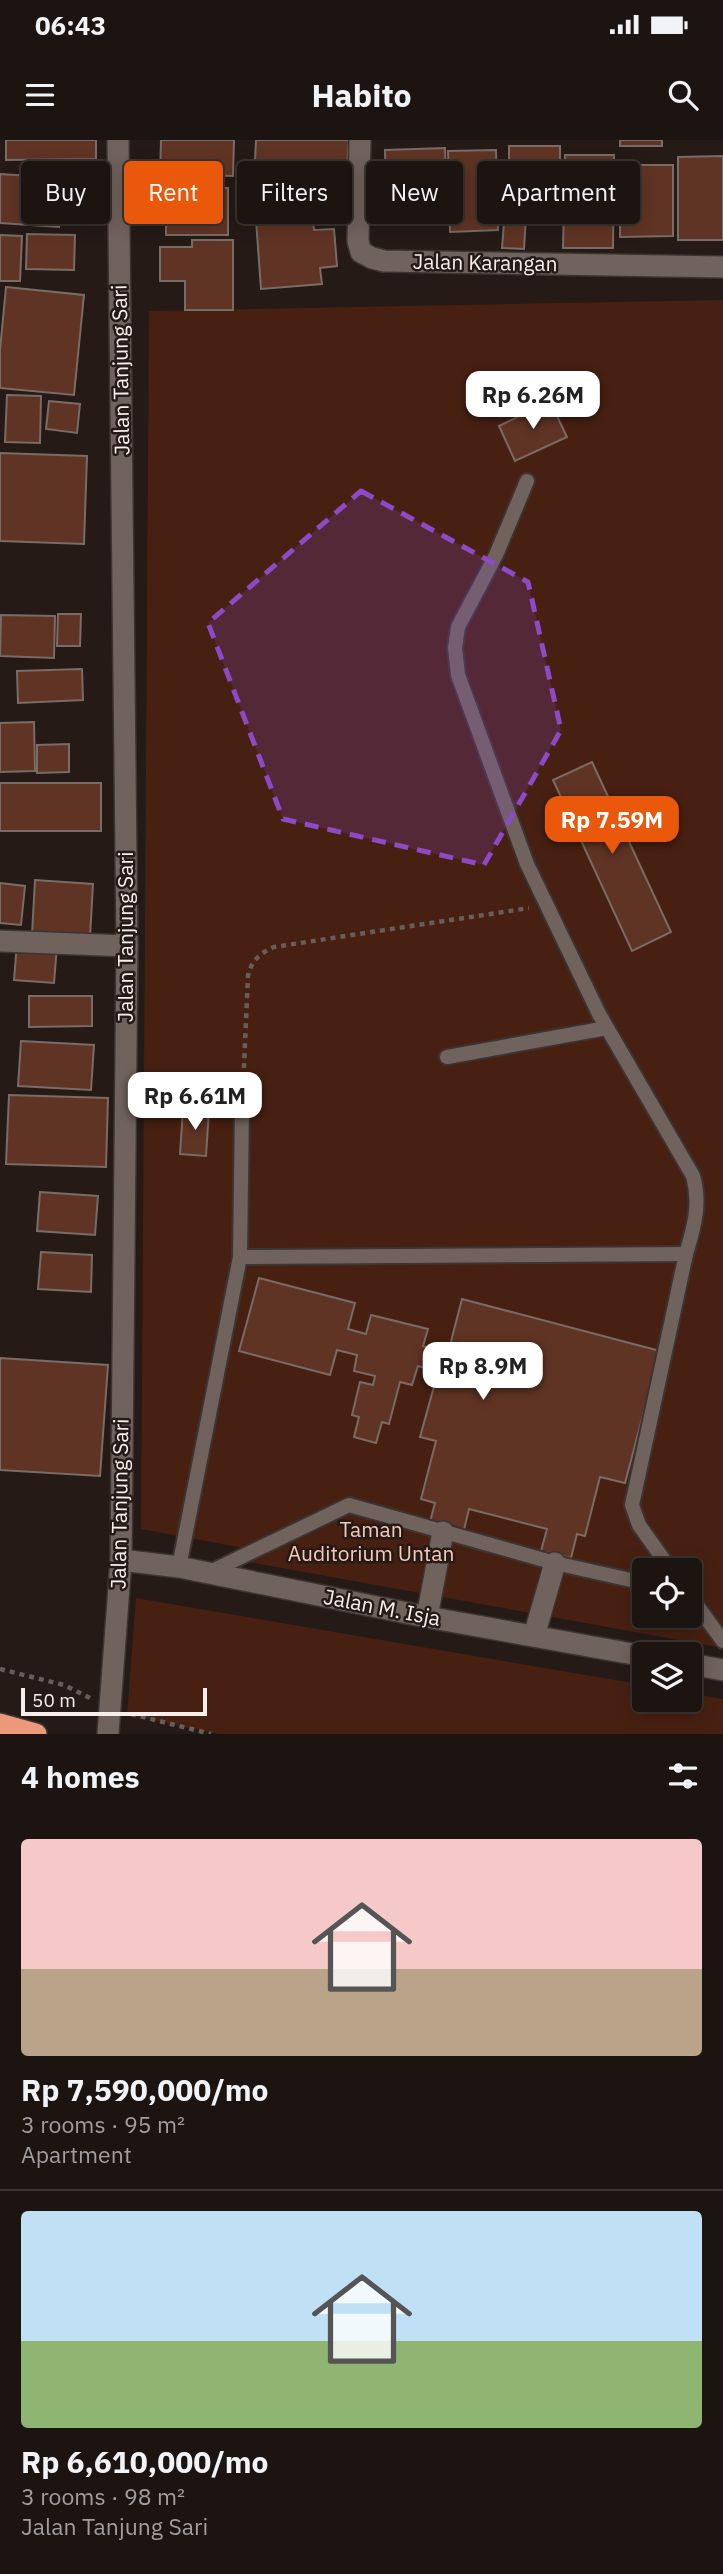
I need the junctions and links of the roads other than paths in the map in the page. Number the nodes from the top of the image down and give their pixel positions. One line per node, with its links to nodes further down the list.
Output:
1 (118, 140): 6 (street, Jalan Tanjung Sari)
2 (360, 140): 3 (street, Jalan Karangan)
3 (723, 267)
4 (527, 481): 7 (lane)
5 (0, 941): 6 (street)
6 (127, 946): 14 (street, Jalan Tanjung Sari)
7 (607, 1028): 8 (lane); 10 (lane)
8 (447, 1057)
9 (242, 1106): 11 (lane)
10 (686, 1254): 11 (lane); 13 (lane)
11 (240, 1257): 16 (lane)
12 (443, 1532): 15 (lane); 17 (lane); 20 (street)
13 (662, 1558)
14 (121, 1560): 16 (street, Jalan M. Isja); 28 (street, Jalan Tanjung Sari)
15 (555, 1563): 18 (lane); 21 (street)
16 (179, 1567): 17 (street, Jalan M. Isja)
17 (208, 1573): 20 (street, Jalan M. Isja)
18 (632, 1580)
19 (702, 1613): 22 (lane)
20 (427, 1617): 21 (street, Jalan M. Isja)
21 (534, 1636): 23 (street, Jalan M. Isja)
22 (723, 1642)
23 (632, 1654)
24 (702, 1666): 25 (street)
25 (723, 1670)
26 (0, 1724): 27 (highway)
27 (36, 1734)
28 (108, 1734)

